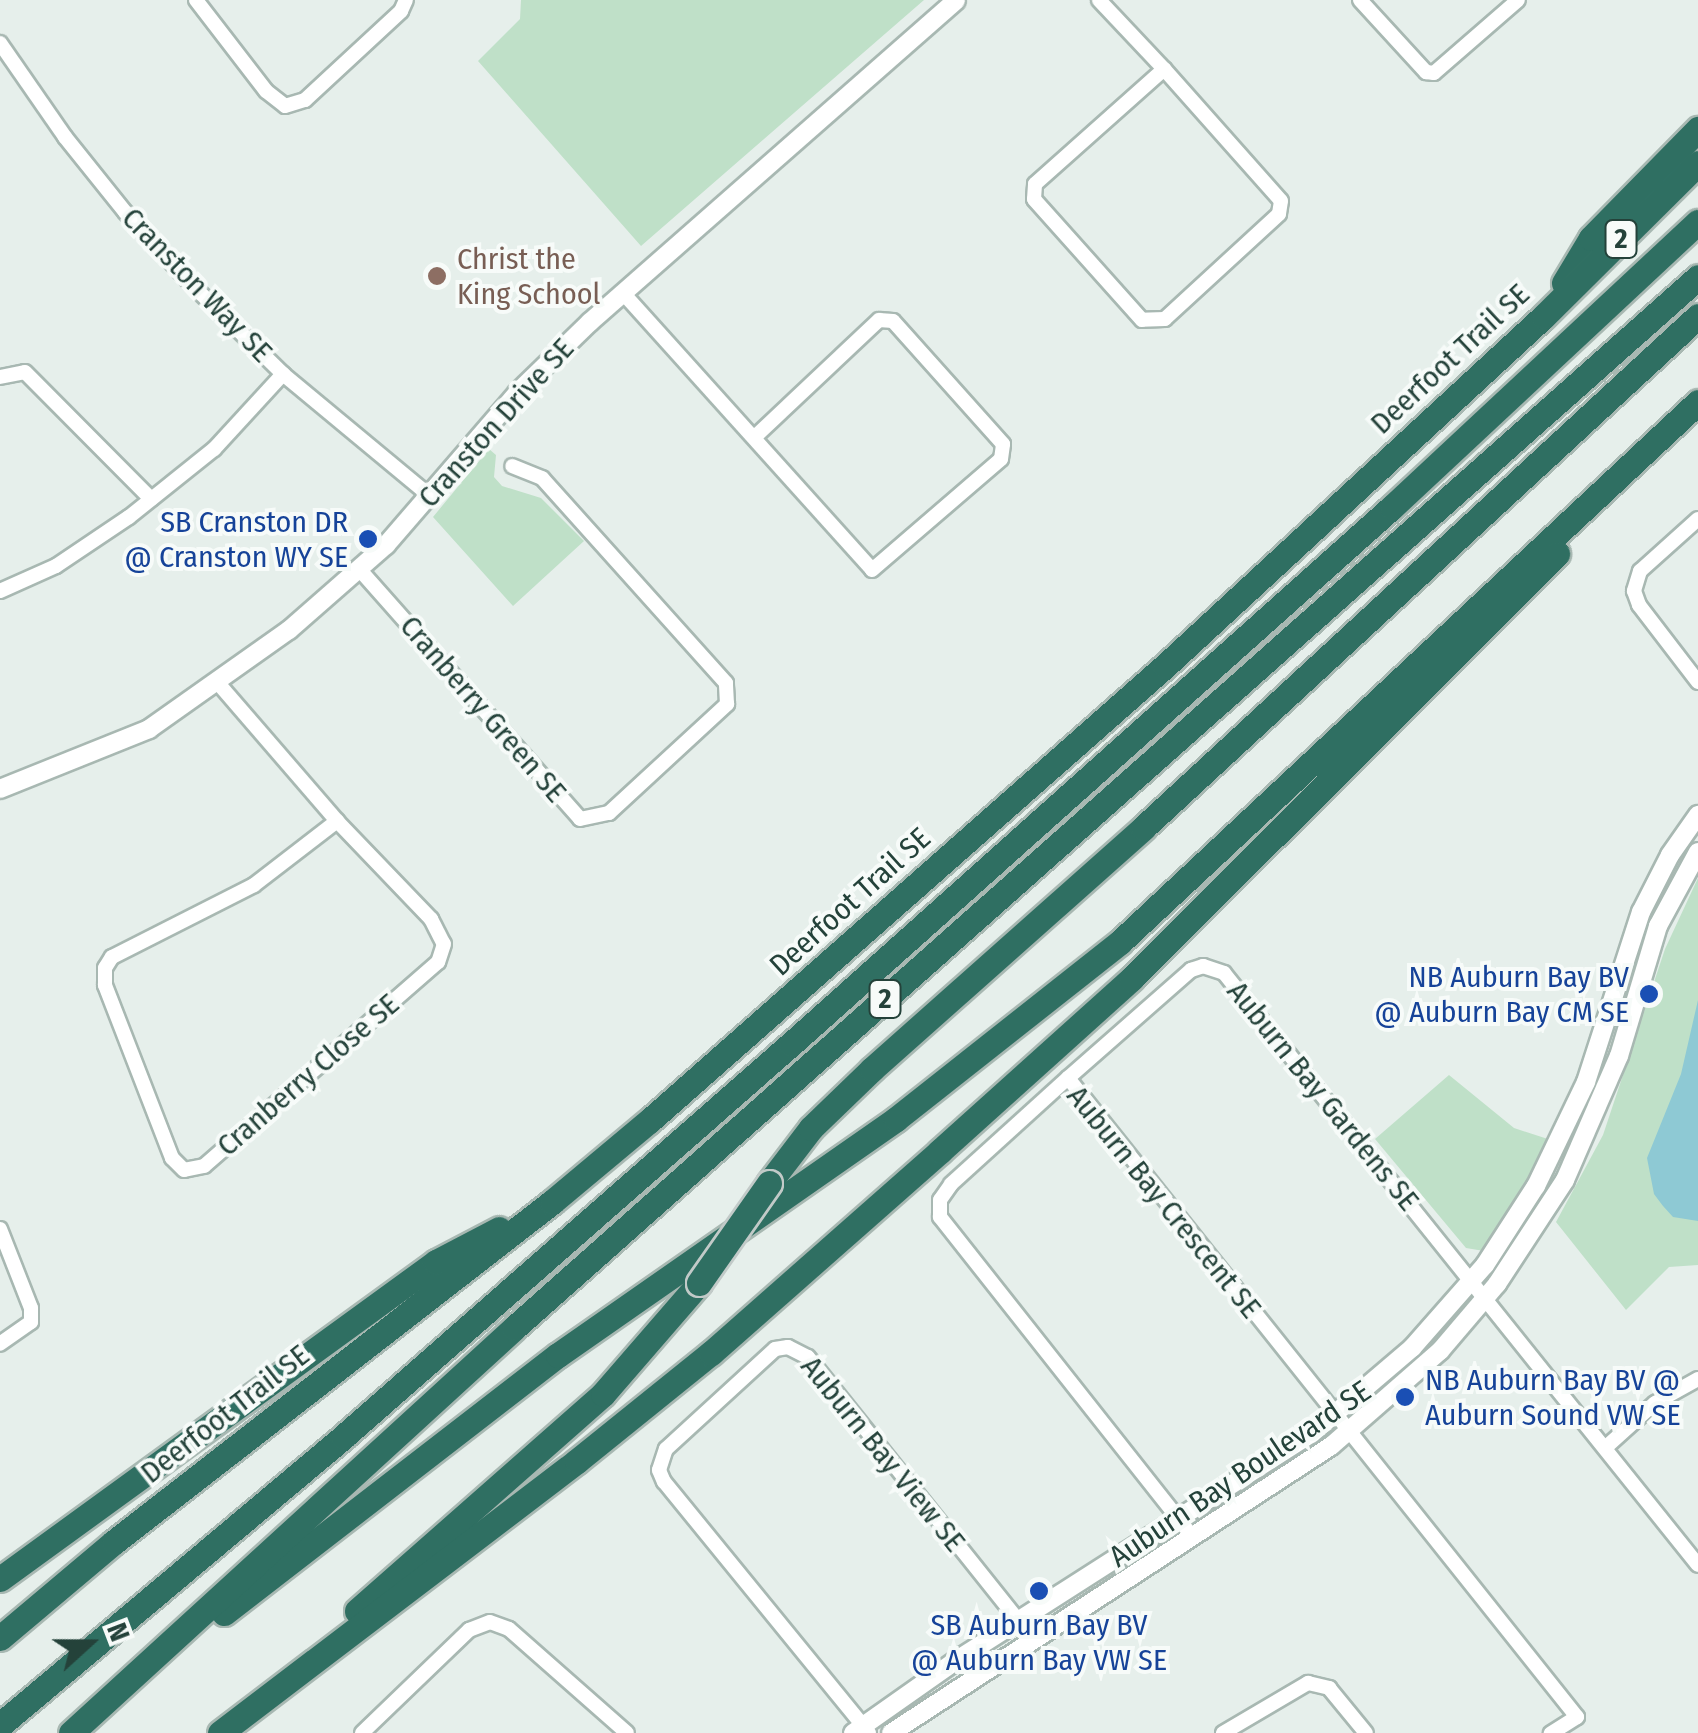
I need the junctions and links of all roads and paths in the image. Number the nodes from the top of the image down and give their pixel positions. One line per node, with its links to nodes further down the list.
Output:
1 (196, 0): 2 (street)
2 (406, 0)
3 (956, 0): 13 (street, Cranston Drive SE)
4 (1100, 0): 8 (street)
5 (1360, 0): 6 (street)
6 (1518, 0)
7 (0, 43): 16 (street, Cranston Way SE)
8 (1164, 69): 8 (street)
9 (1698, 130): 14 (highway)
10 (1698, 163): 14 (highway, Deerfoot Trail SE / 2)
11 (1698, 222): 50 (highway)
12 (1698, 277): 51 (highway, 2)
13 (623, 293): 19 (street); 21 (street, Cranston Drive SE)
14 (1544, 316): 33 (highway, Deerfoot Trail SE / 2)
15 (1698, 316): 53 (highway, bridge)
16 (283, 374): 21 (street, Cranston Way SE); 22 (street)
17 (0, 377): 22 (street)
18 (1691, 408): 51 (highway); 53 (highway)
19 (756, 436): 19 (street)
20 (512, 466): 24 (street, Cranberry Green SE)
21 (429, 496): 24 (street, Cranston Drive SE)
22 (151, 500): 25 (street)
23 (1698, 519): 26 (street)
24 (360, 570): 27 (street, Cranston Drive SE)
25 (0, 591)
26 (1698, 682)
27 (218, 683): 28 (street, Cranston Drive SE); 30 (street, Cranberry Close SE)
28 (0, 790)
29 (1698, 815): 35 (street, Auburn Bay Boulevard SE)
30 (337, 821): 30 (street, Cranberry Close SE)
31 (1698, 852): 36 (street, Auburn Bay Boulevard SE)
32 (1068, 1078): 35 (street, Auburn Bay Gardens SE); 39 (street, Auburn Bay Crescent SE); 42 (street, Auburn Bay Crescent SE)
33 (552, 1202): 45 (highway); 47 (highway, Deerfoot Trail SE / 2)
34 (0, 1229): 37 (street)
35 (1472, 1281): 36 (street); 39 (street, Auburn Bay Boulevard SE)
36 (1486, 1298): 40 (street, Auburn Bay Boulevard SE); 41 (street)
37 (0, 1344)
38 (1698, 1379): 41 (street)
39 (1337, 1414): 40 (street, Auburn Bay Crescent SE); 42 (street, Auburn Bay Boulevard SE)
40 (1351, 1432): 43 (street, Auburn Bay Boulevard SE); 49 (street, Auburn Bay Crescent SE)
41 (1605, 1448): 44 (street)
42 (1179, 1519): 43 (street, Auburn Bay Crescent SE); 46 (street, Auburn Bay Boulevard SE)
43 (1192, 1536): 48 (street, Auburn Bay Boulevard SE)
44 (1698, 1565)
45 (0, 1580)
46 (1018, 1621): 48 (street, Auburn Bay View SE); 52 (street, Auburn Bay Boulevard SE); 52 (street, Auburn Bay View SE)
47 (0, 1638)
48 (1032, 1638): 56 (street, Auburn Bay Boulevard SE)
49 (1577, 1717): 59 (street); 60 (street, Auburn Bay Crescent SE)
50 (0, 1725)
51 (74, 1730)
52 (862, 1730)
53 (219, 1733)
54 (362, 1733): 55 (street)
55 (627, 1733)
56 (890, 1733)
57 (1223, 1733): 58 (street)
58 (1366, 1733)
59 (1551, 1733)
60 (1588, 1733)

